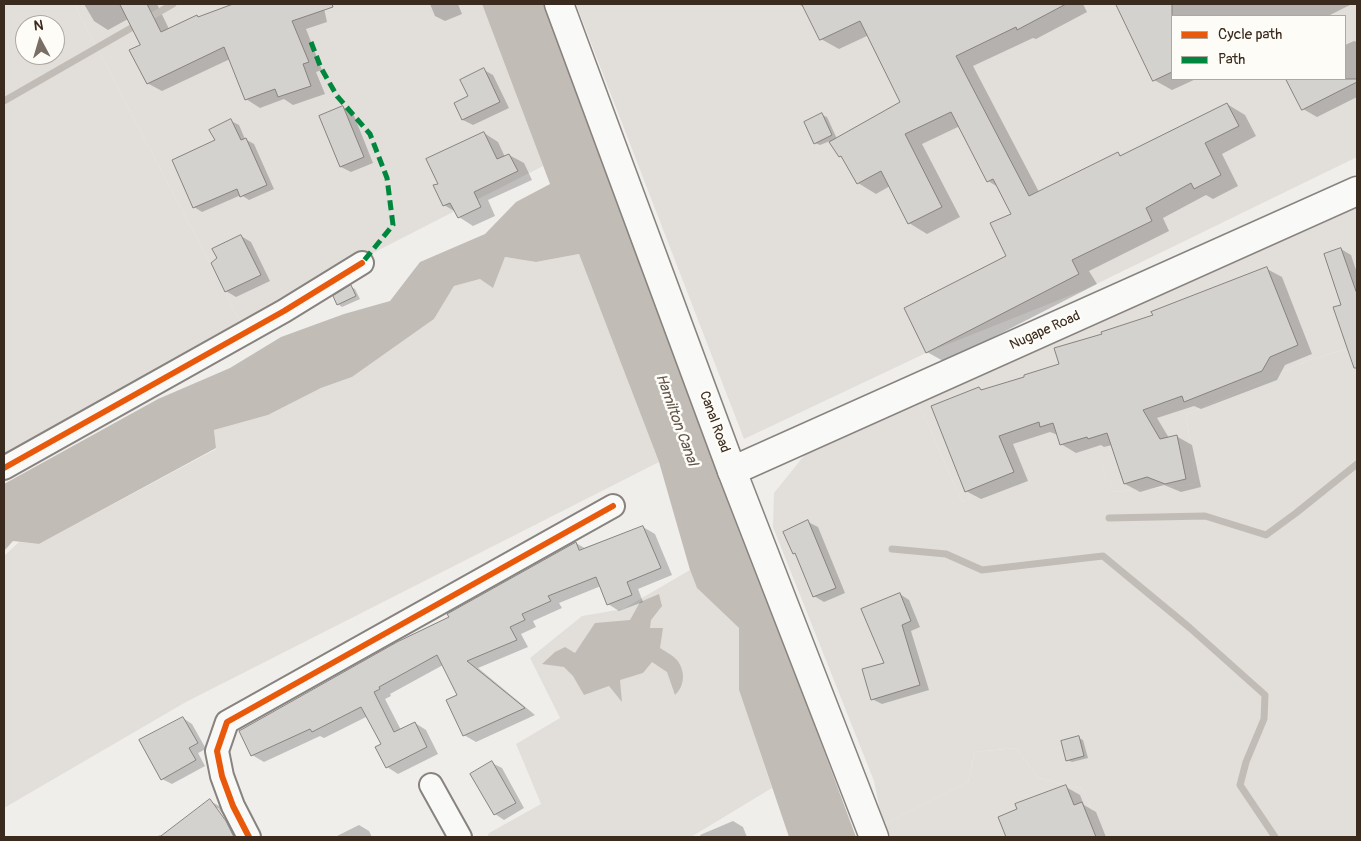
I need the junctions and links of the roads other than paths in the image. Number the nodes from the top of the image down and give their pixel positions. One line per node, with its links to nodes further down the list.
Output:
1 (559, 4): 5 (main road, Canal Road)
2 (1357, 191): 5 (main road, Nugape Road)
3 (362, 264): 4 (street)
4 (4, 468)
5 (732, 471): 10 (main road, Canal Road)
6 (612, 506): 8 (street)
7 (431, 785): 9 (street)
8 (249, 837)
9 (460, 837)
10 (874, 837)

